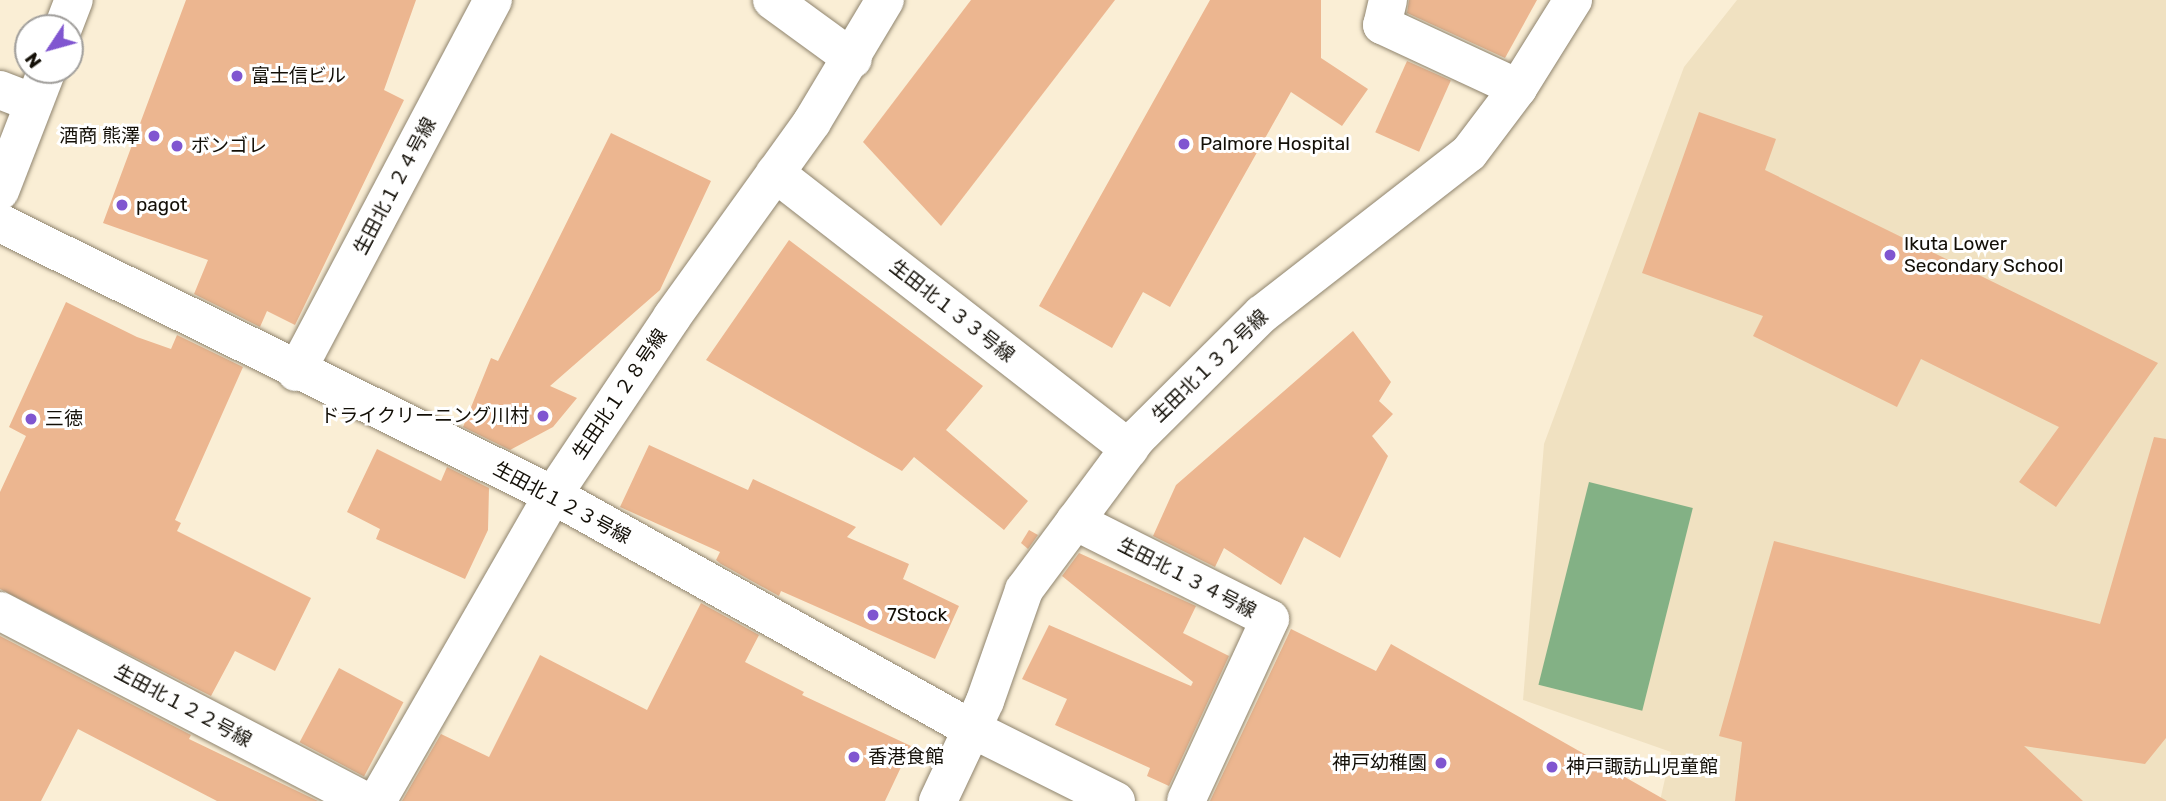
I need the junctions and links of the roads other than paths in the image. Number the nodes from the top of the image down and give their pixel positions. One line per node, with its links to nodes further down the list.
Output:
1 (493, 0): 12 (street, 生田北１２４号線)
2 (772, 0): 6 (street)
3 (885, 0): 6 (street, 生田北１２８号線)
4 (1388, 0): 8 (street)
5 (1573, 0): 8 (street, 生田北１３２号線)
6 (853, 58): 9 (street, 生田北１２８号線)
7 (27, 88): 10 (street)
8 (1518, 88): 13 (street, 生田北１３２号線)
9 (775, 173): 13 (street, 生田北１３３号線); 14 (street, 生田北１２８号線)
10 (0, 191)
11 (0, 223): 12 (street, 生田北１２３号線)
12 (296, 372): 14 (street, 生田北１２３号線)
13 (1129, 449): 15 (street, 生田北１３２号線)
14 (553, 495): 17 (street, 生田北１２３号線); 19 (street, 生田北１２８号線)
15 (1075, 521): 17 (street, 生田北１３２号線); 22 (street, 生田北１３４号線)
16 (0, 611): 18 (street, 生田北１２２号線)
17 (972, 729): 20 (street, 生田北１３２号線); 21 (street, 生田北１２３号線)
18 (365, 801)
19 (376, 801)
20 (938, 801)
21 (1116, 801)
22 (1186, 801)

